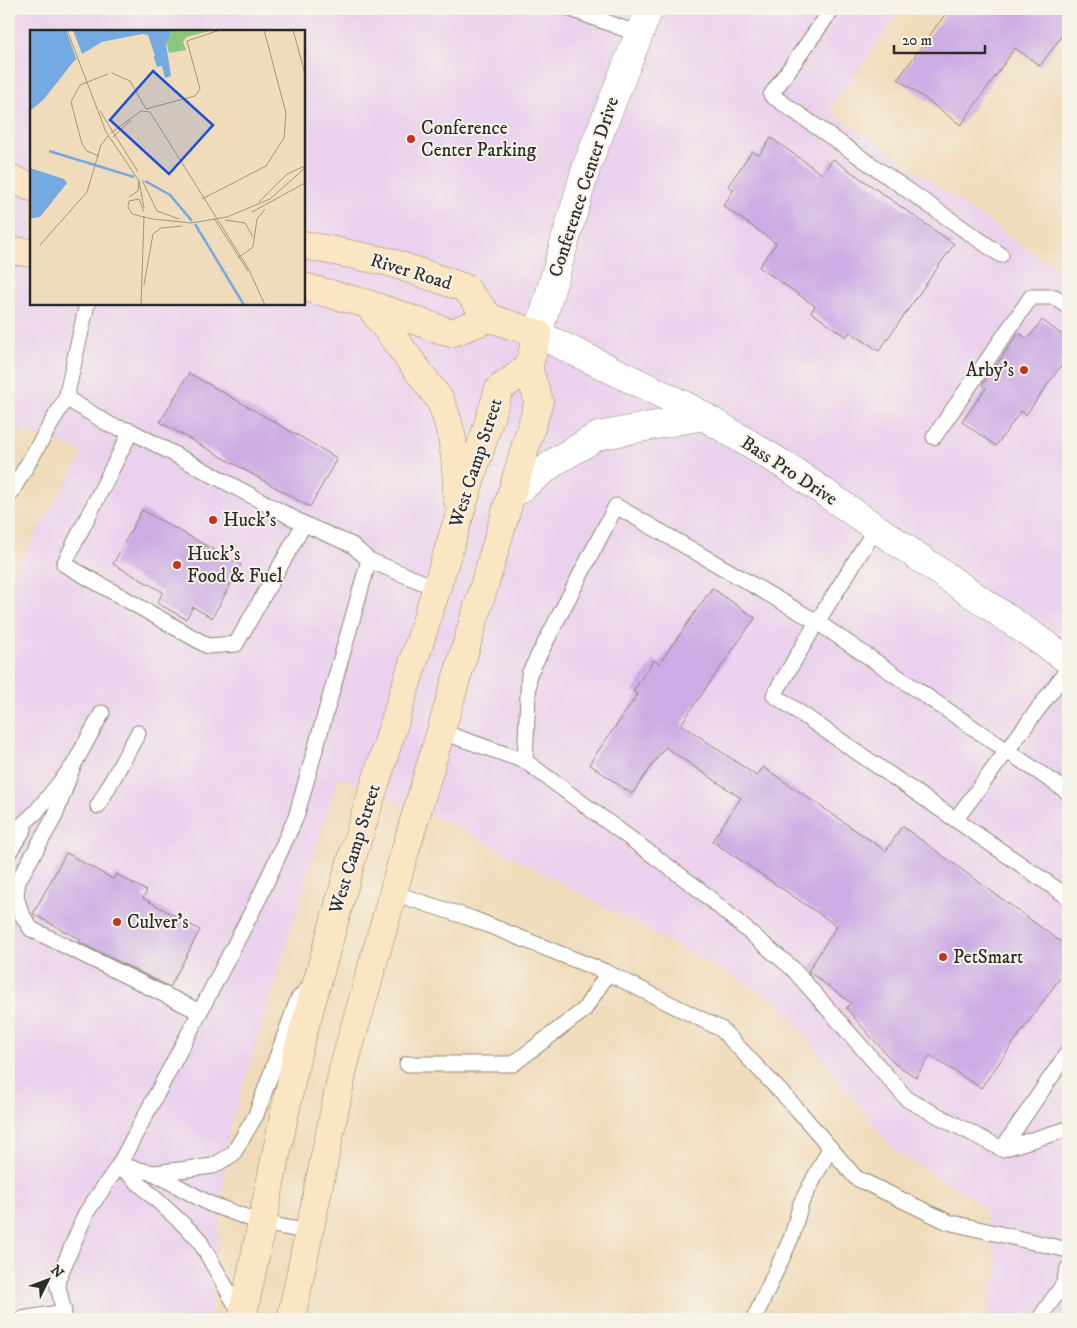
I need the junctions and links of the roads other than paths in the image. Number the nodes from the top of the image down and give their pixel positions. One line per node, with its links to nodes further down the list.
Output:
1 (571, 9): 4 (lane)
2 (648, 9): 4 (street, Conference Center Drive)
3 (832, 9): 14 (lane)
4 (638, 34): 20 (street, Conference Center Drive)
5 (9, 178): 6 (main road)
6 (30, 187)
7 (9, 188): 8 (main road)
8 (30, 192)
9 (305, 246): 19 (main road, River Road)
10 (9, 250): 11 (main road)
11 (30, 254)
12 (30, 254): 13 (main road)
13 (9, 255)
14 (1001, 255)
15 (305, 287): 16 (main road)
16 (368, 304): 19 (main road); 28 (main road)
17 (87, 305): 22 (lane)
18 (1068, 307): 25 (lane)
19 (490, 318): 20 (main road, Bass Pro Drive)
20 (538, 334): 21 (main road, Conference Center Drive); 23 (street, Bass Pro Drive)
21 (528, 368): 26 (main road); 28 (main road, West Camp Street)
22 (66, 398): 24 (lane); 27 (lane)
23 (703, 416): 26 (street); 30 (street, Bass Pro Drive)
24 (131, 431): 29 (lane); 29 (lane)
25 (934, 437)
26 (512, 494): 38 (main road)
27 (9, 496)
28 (456, 522): 32 (main road, West Camp Street)
29 (304, 524): 31 (lane)
30 (876, 528): 33 (lane); 34 (street, Bass Pro Drive)
31 (369, 560): 32 (lane); 54 (lane)
32 (436, 588): 53 (main road, West Camp Street)
33 (817, 622): 39 (lane); 40 (lane); 45 (lane)
34 (1068, 660)
35 (1068, 669): 39 (lane)
36 (102, 713): 41 (lane)
37 (138, 732): 43 (lane)
38 (442, 732): 40 (lane); 48 (main road)
39 (1006, 750): 42 (lane); 45 (lane)
40 (525, 761): 59 (lane)
41 (73, 766): 44 (lane); 51 (lane)
42 (1068, 792)
43 (98, 806)
44 (36, 812): 46 (lane); 47 (lane)
45 (956, 819): 49 (lane)
46 (9, 837)
47 (9, 852)
48 (393, 893): 52 (lane); 63 (main road)
49 (1068, 897)
50 (9, 915): 51 (lane)
51 (31, 929): 54 (lane)
52 (608, 973): 56 (lane); 58 (lane)
53 (318, 978): 61 (lane); 62 (main road, West Camp Street)
54 (200, 1012): 60 (lane)
55 (1068, 1052): 59 (lane)
56 (407, 1064)
57 (1068, 1129): 59 (lane)
58 (830, 1148): 64 (lane); 70 (lane)
59 (1002, 1149)
60 (118, 1165): 61 (lane); 66 (lane); 68 (lane)
61 (154, 1173): 62 (lane)
62 (262, 1223): 63 (lane); 66 (main road, West Camp Street)
63 (309, 1232): 69 (main road)
64 (1068, 1250)
65 (1068, 1268): 67 (lane)
66 (243, 1318)
67 (1044, 1318)
68 (22, 1319)
69 (291, 1319)
70 (754, 1319)

